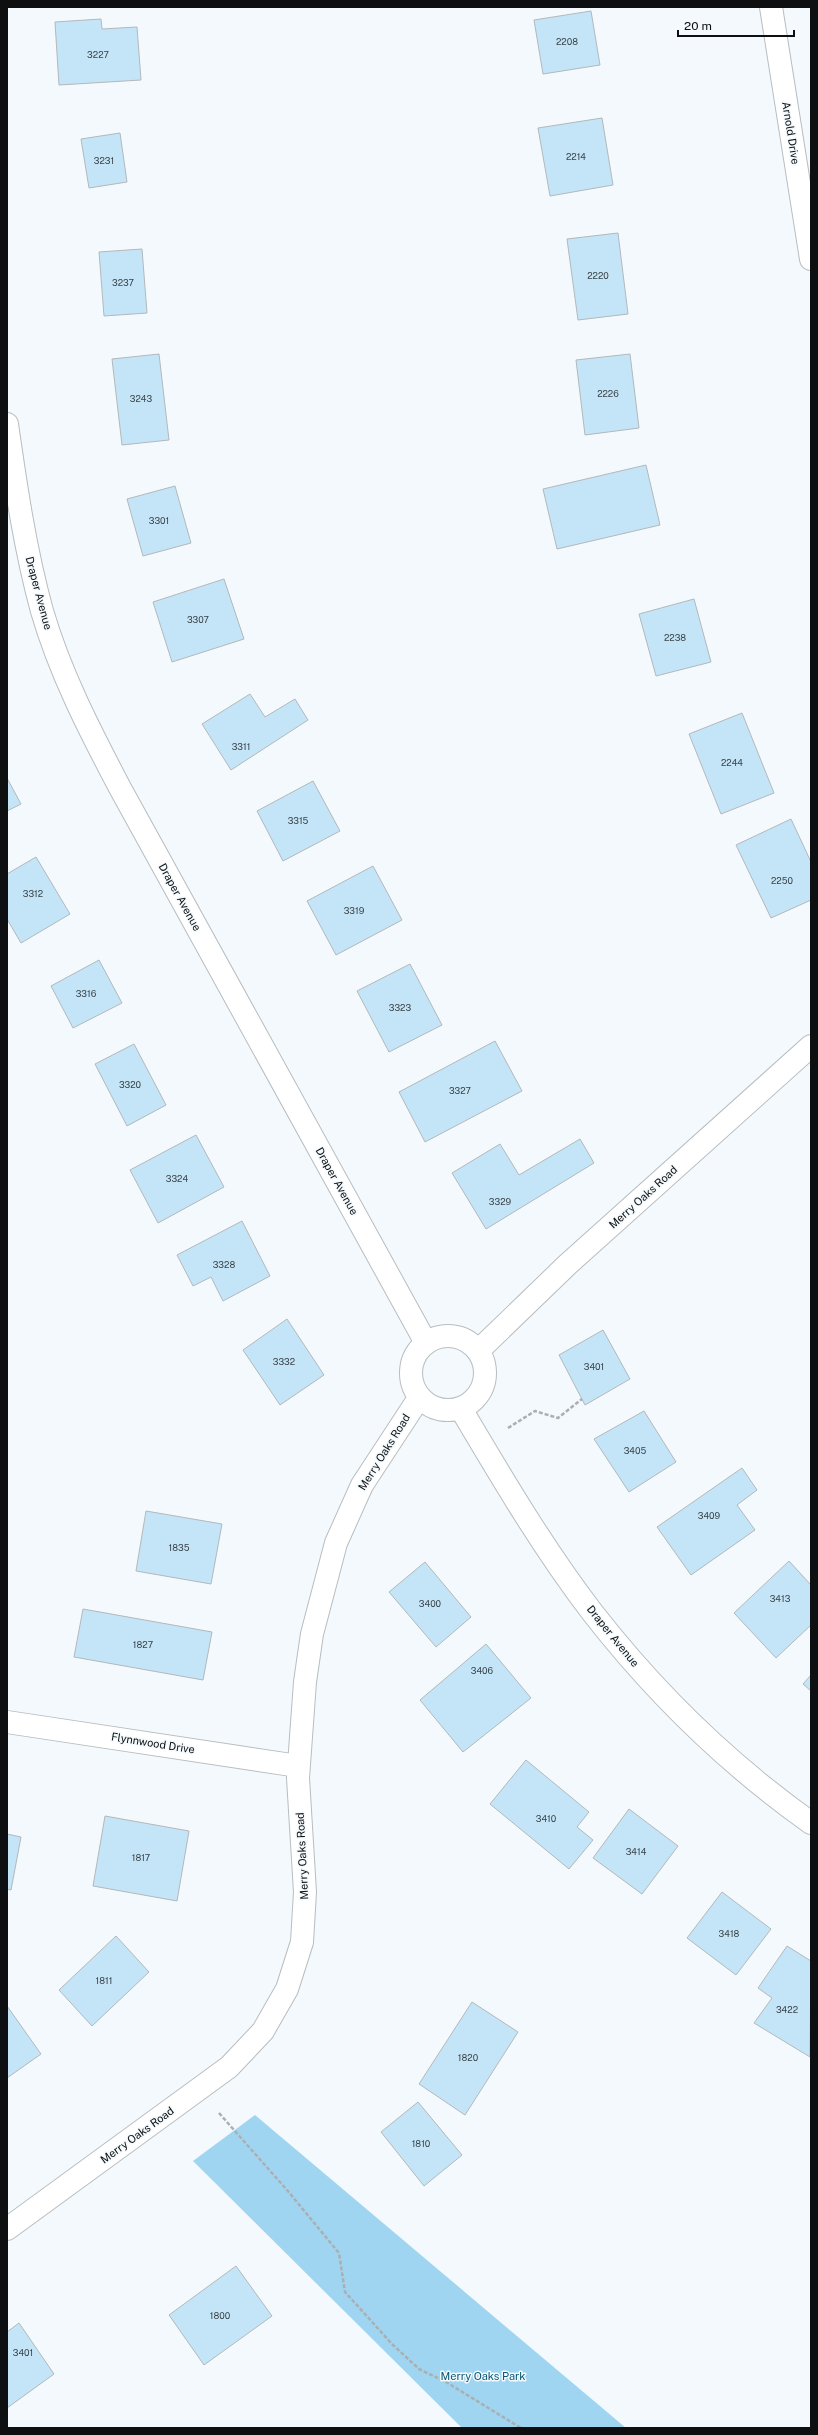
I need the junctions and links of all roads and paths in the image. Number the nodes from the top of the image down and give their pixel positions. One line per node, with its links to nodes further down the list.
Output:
1 (771, 7): 2 (street, Arnold Drive)
2 (811, 259)
3 (7, 424): 5 (street, Draper Avenue)
4 (811, 1046): 6 (street, Merry Oaks Road)
5 (426, 1343): 6 (street); 7 (street)
6 (478, 1351): 9 (street)
7 (419, 1398): 9 (street); 12 (street, Merry Oaks Road)
8 (582, 1399): 10 (path)
9 (461, 1409): 13 (street, Draper Avenue)
10 (506, 1429)
11 (7, 1722): 12 (street, Flynnwood Drive)
12 (298, 1766): 14 (street, Merry Oaks Road)
13 (811, 1823)
14 (198, 2090): 15 (street, Merry Oaks Road); 16 (path)
15 (7, 2229)
16 (521, 2428)

